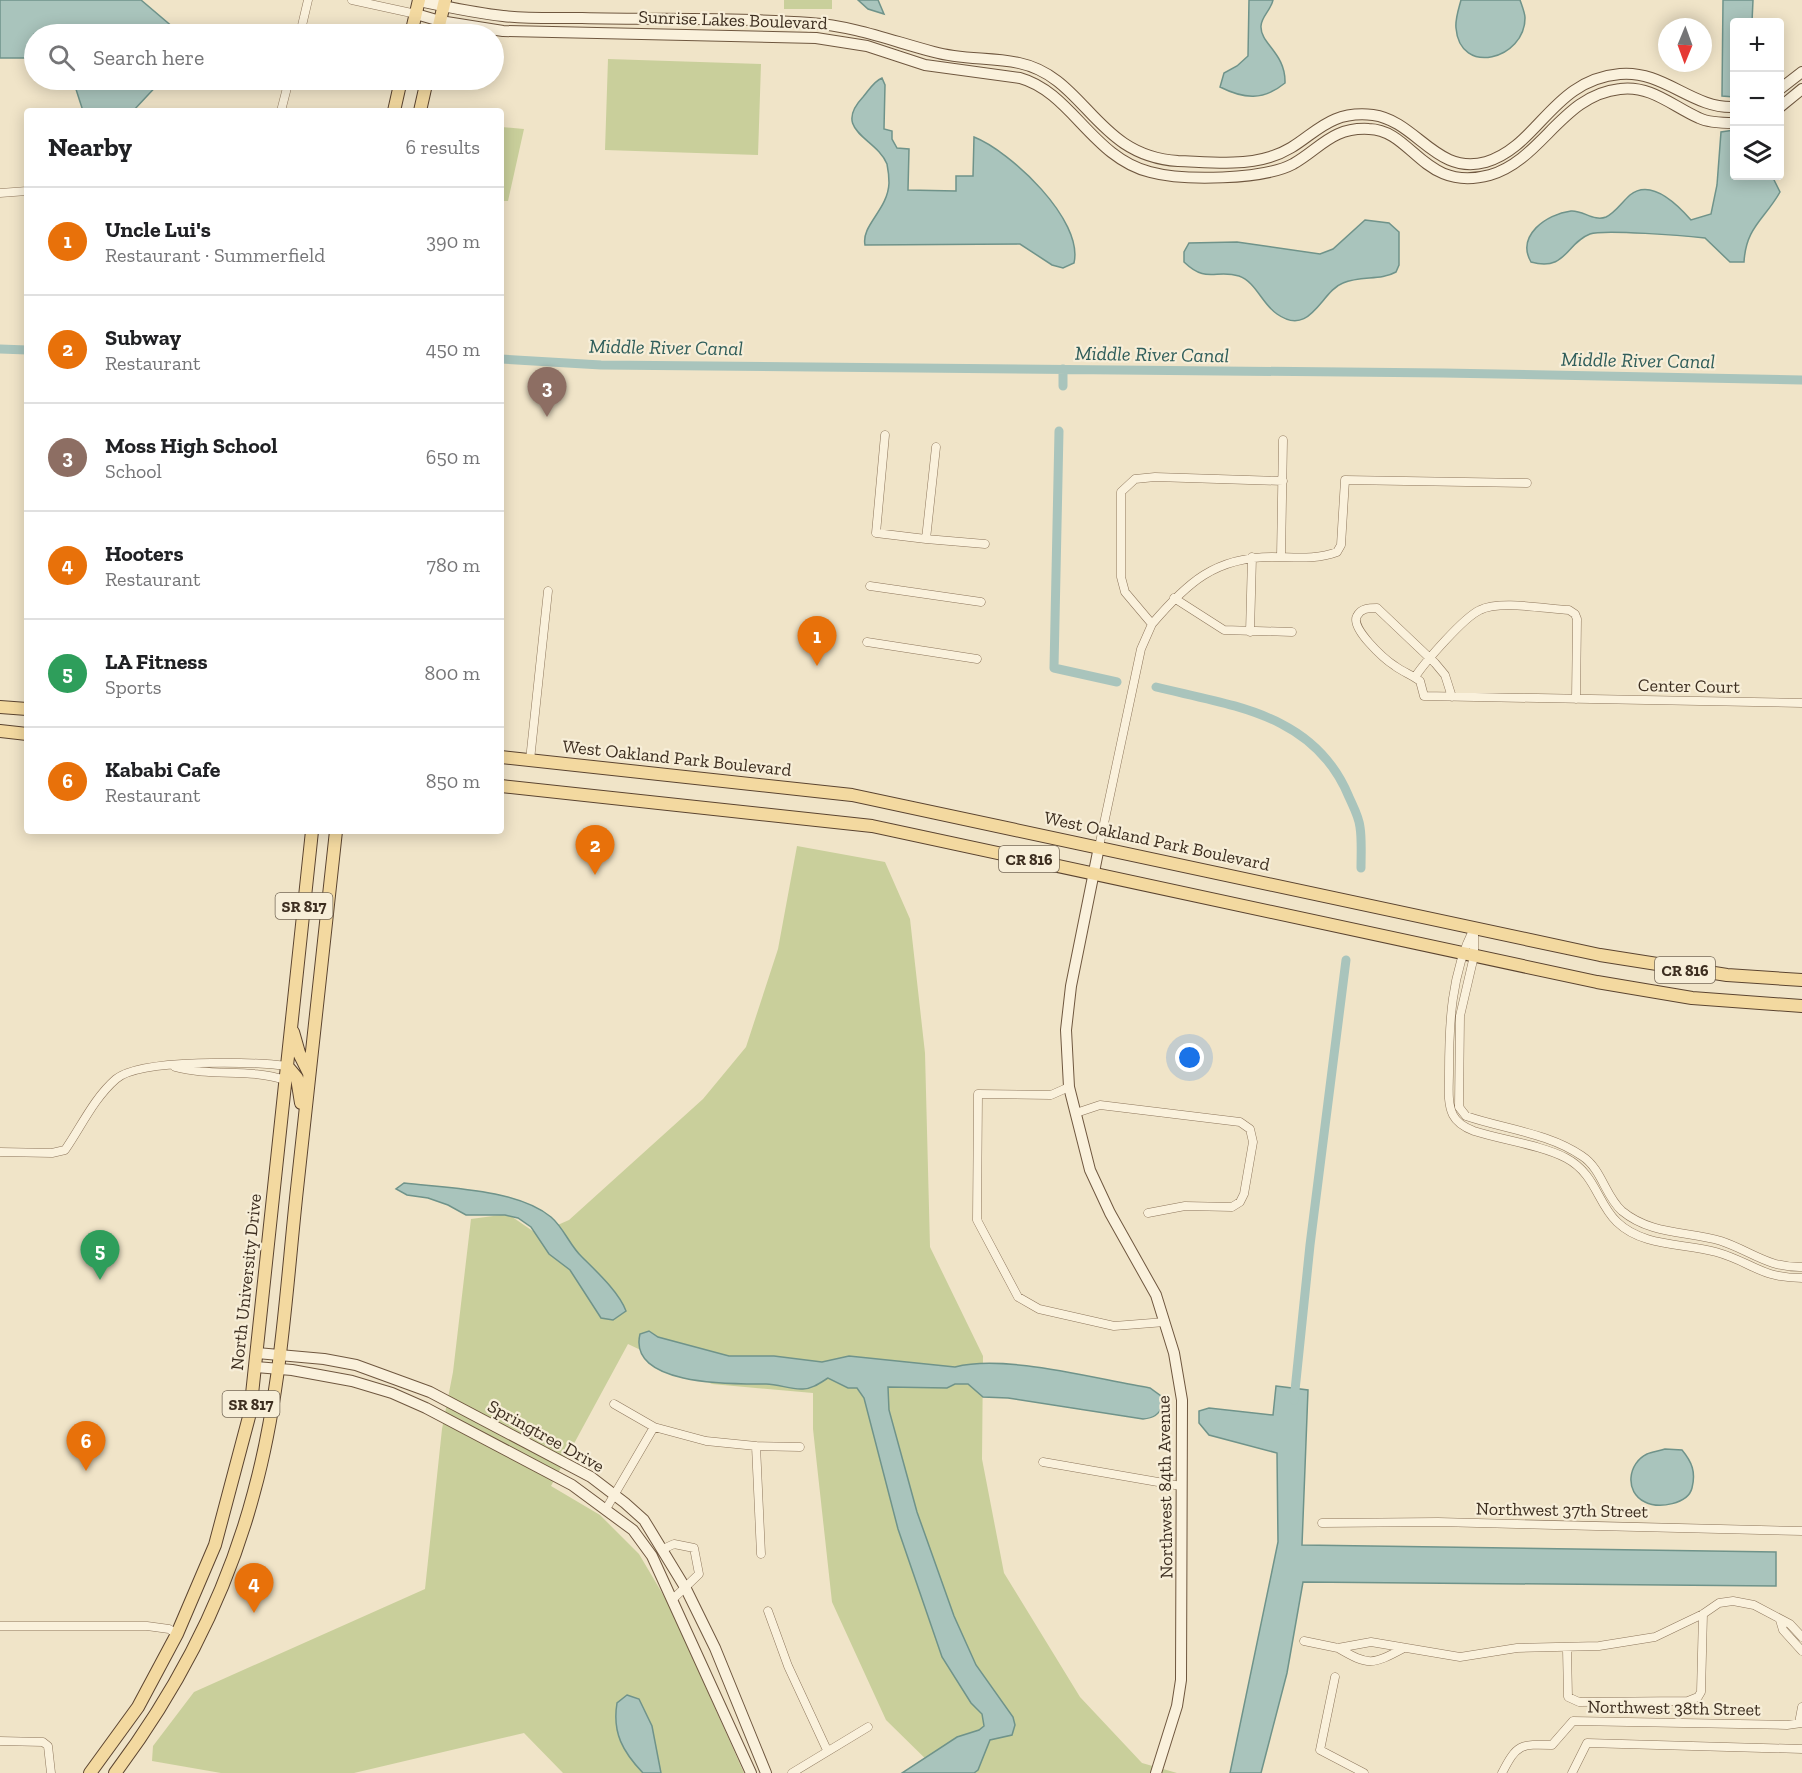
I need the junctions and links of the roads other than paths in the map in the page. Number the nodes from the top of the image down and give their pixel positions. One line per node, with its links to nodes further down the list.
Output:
1 (308, 0): 7 (street)
2 (351, 0): 5 (street, Sunrise Lakes Boulevard)
3 (418, 0): 4 (street, Sunrise Lakes Boulevard); 5 (main road)
4 (444, 3): 6 (main road); 19 (street, Sunrise Lakes Boulevard)
5 (416, 15): 6 (street, Sunrise Lakes Boulevard); 8 (main road)
6 (440, 21): 9 (main road); 10 (street, Sunrise Lakes Boulevard)
7 (302, 24)
8 (414, 24)
9 (439, 24)
10 (459, 24)
11 (504, 31): 23 (street, Sunrise Lakes Boulevard)
12 (1802, 72): 13 (street)
13 (1784, 85)
14 (1802, 89): 18 (street)
15 (286, 90): 20 (street)
16 (399, 90): 21 (main road)
17 (425, 90): 22 (main road)
18 (1784, 103)
19 (1730, 107)
20 (281, 108)
21 (395, 108)
22 (421, 108)
23 (1730, 123)
24 (24, 190): 25 (street)
25 (0, 192)
26 (885, 435): 31 (street)
27 (1283, 440): 29 (street)
28 (936, 447): 31 (street)
29 (1282, 481): 34 (street); 39 (street)
30 (1527, 483): 34 (street, Northwest 84th Avenue)
31 (927, 539): 32 (street)
32 (985, 544)
33 (1252, 557): 34 (street, Northwest 84th Avenue); 37 (street, Northwest 84th Avenue); 40 (street)
34 (1281, 557)
35 (870, 586): 38 (street)
36 (548, 591): 54 (street)
37 (1174, 598): 39 (street, Northwest 84th Avenue); 40 (street)
38 (981, 602)
39 (1152, 624): 58 (street, Northwest 84th Avenue)
40 (1250, 632): 41 (street)
41 (1292, 632)
42 (867, 642): 43 (street)
43 (977, 659)
44 (1427, 659): 45 (street); 45 (street, Center Court); 46 (street, Center Court); 47 (street)
45 (1415, 677): 46 (street, Center Court)
46 (1452, 697): 47 (street, Center Court)
47 (1576, 699): 48 (street, Center Court)
48 (1802, 703)
49 (0, 707): 50 (main road)
50 (24, 710)
51 (0, 731): 52 (main road)
52 (24, 734)
53 (504, 757): 54 (main road, West Oakland Park Boulevard / CR 816)
54 (530, 760): 58 (main road, West Oakland Park Boulevard / CR 816)
55 (504, 786): 59 (main road, CR 816)
56 (312, 834): 64 (main road, North University Drive / SR 817)
57 (336, 834): 67 (main road, SR 817)
58 (1099, 847): 59 (street, Northwest 84th Avenue); 60 (main road, West Oakland Park Boulevard / CR 816)
59 (1093, 873): 61 (main road, CR 816); 69 (street, Northwest 84th Avenue)
60 (1474, 928): 61 (street); 61 (street); 62 (main road, West Oakland Park Boulevard / CR 816)
61 (1468, 955): 63 (main road, CR 816); 71 (street); 72 (street)
62 (1802, 980)
63 (1802, 1006)
64 (291, 1025): 66 (main road, North University Drive / SR 817); 67 (main road)
65 (174, 1066): 66 (street); 68 (street); 74 (street)
66 (287, 1066): 68 (main road, North University Drive / SR 817); 73 (main road)
67 (309, 1073): 73 (main road, SR 817)
68 (285, 1080): 79 (main road, North University Drive / SR 817)
69 (1069, 1087): 70 (street, Northwest 84th Avenue); 78 (street)
70 (1076, 1113): 75 (street); 78 (street, Northwest 84th Avenue)
71 (1483, 1122): 72 (street); 76 (street)
72 (1464, 1127): 77 (street)
73 (303, 1128): 80 (main road, SR 817)
74 (0, 1152)
75 (1148, 1213)
76 (1802, 1267)
77 (1802, 1278)
78 (1165, 1322): 88 (street, Northwest 84th Avenue)
79 (257, 1353): 80 (street, Springtree Drive); 81 (main road, North University Drive / SR 817)
80 (279, 1354): 82 (main road, SR 817); 89 (street, Springtree Drive)
81 (256, 1367): 82 (street, Springtree Drive); 101 (main road, North University Drive / SR 817)
82 (278, 1369): 90 (street, Springtree Drive); 118 (main road, SR 817)
83 (614, 1404): 84 (street)
84 (654, 1427): 85 (street); 89 (street)
85 (756, 1446): 86 (street); 94 (street)
86 (800, 1447)
87 (1043, 1462): 88 (street)
88 (1181, 1486): 122 (street, Northwest 84th Avenue)
89 (615, 1496): 90 (street); 93 (street, Springtree Drive)
90 (606, 1509): 96 (street, Springtree Drive)
91 (1322, 1523): 92 (street, Northwest 37th Street)
92 (1802, 1530)
93 (663, 1549): 95 (street, Springtree Drive); 95 (street)
94 (761, 1554)
95 (686, 1589): 96 (street); 120 (street, Springtree Drive)
96 (673, 1599): 119 (street, Springtree Drive)
97 (768, 1611): 114 (street)
98 (1703, 1614): 99 (street); 106 (street); 106 (street, Northwest 38th Street)
99 (1780, 1620): 102 (street); 107 (street)
100 (0, 1626): 101 (street)
101 (177, 1634): 115 (main road, North University Drive / SR 817)
102 (1802, 1637)
103 (1304, 1641): 104 (street)
104 (1338, 1648): 105 (street); 105 (street)
105 (1404, 1648): 106 (street)
106 (1567, 1649)
107 (1802, 1652)
108 (1335, 1677): 123 (street)
109 (1802, 1707): 110 (street, Northwest 38th Street)
110 (1800, 1723): 124 (street, Northwest 38th Street)
111 (868, 1726): 114 (street)
112 (0, 1742): 116 (street)
113 (1802, 1749): 125 (street)
114 (827, 1750): 121 (street)
115 (98, 1768): 117 (main road, North University Drive / SR 817)
116 (51, 1773)
117 (90, 1773)
118 (115, 1773)
119 (751, 1773)
120 (766, 1773)
121 (792, 1773)
122 (1156, 1773)
123 (1364, 1773)
124 (1502, 1773)
125 (1572, 1773)

